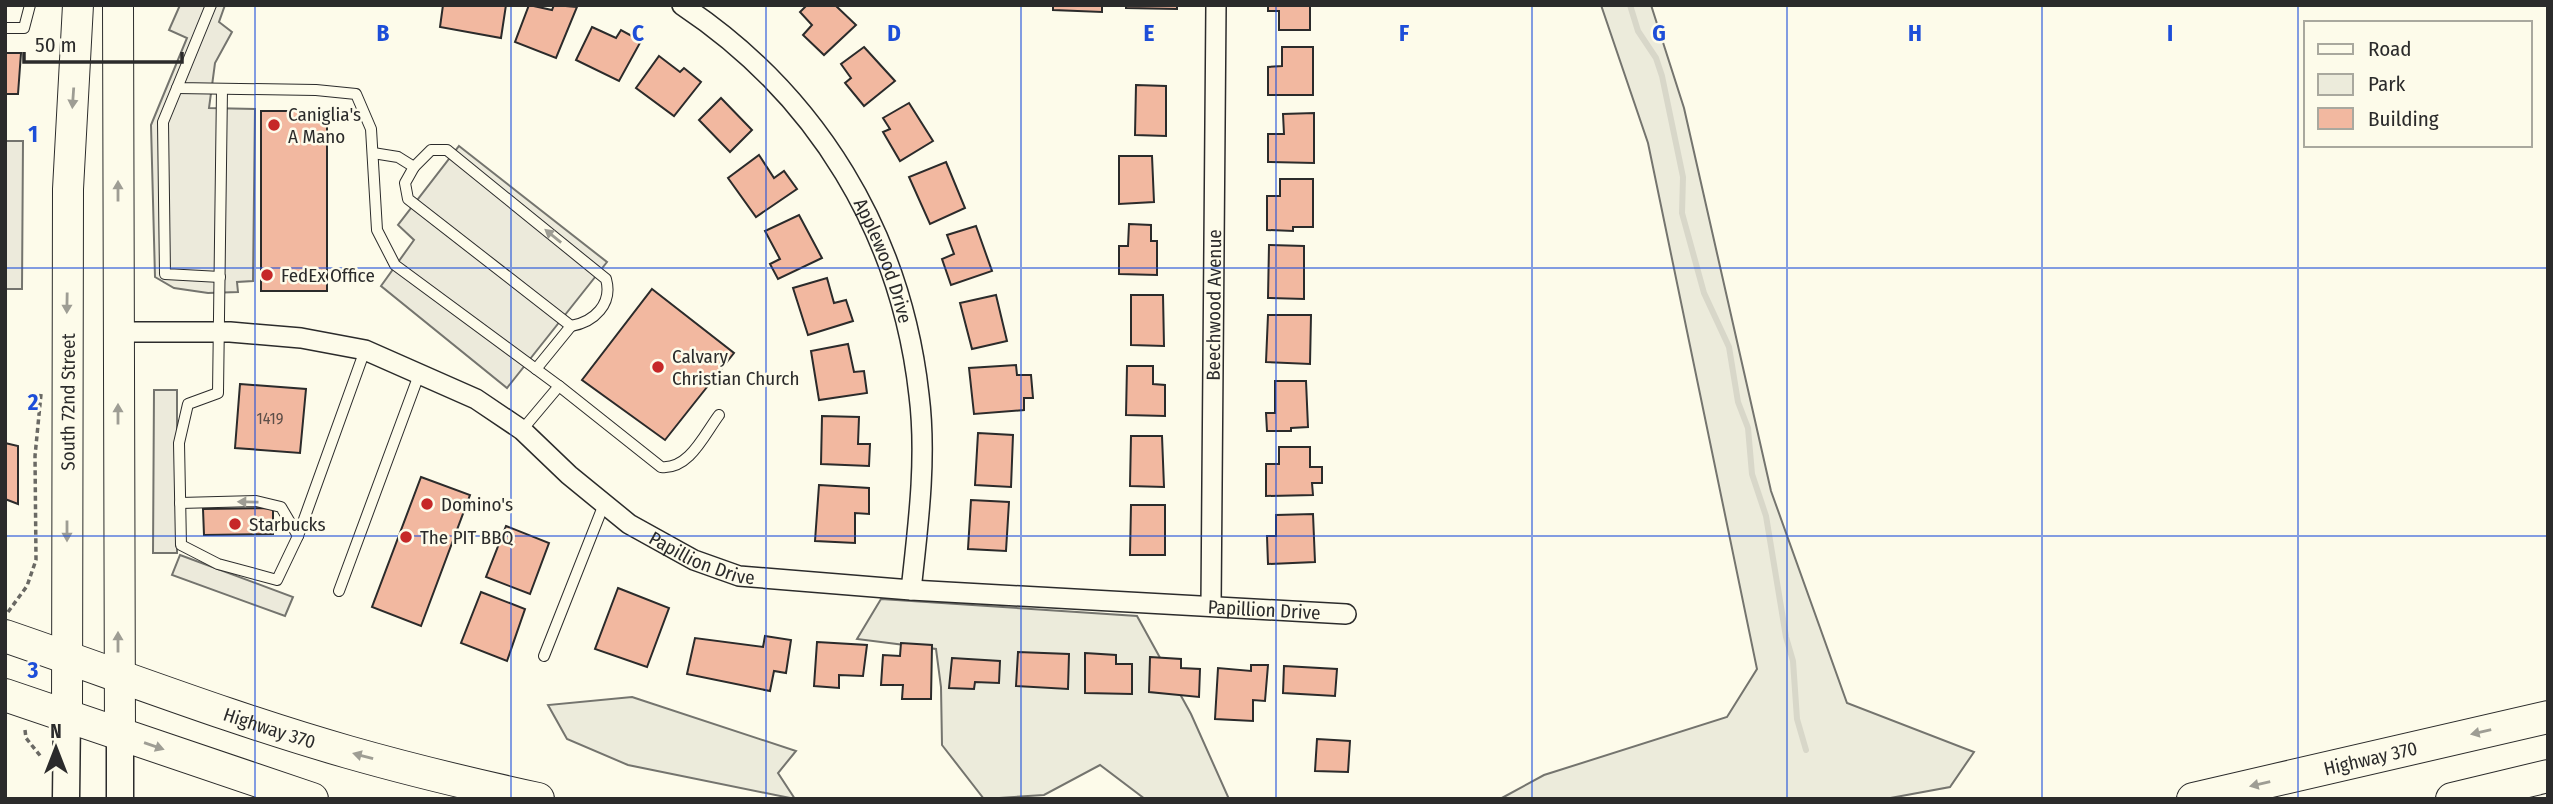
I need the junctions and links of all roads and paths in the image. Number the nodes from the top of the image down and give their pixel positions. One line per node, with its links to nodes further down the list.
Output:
1 (30, 5): 7 (lane)
2 (78, 5): 32 (main road, South 72nd Street, one-way to 32)
3 (118, 5): 14 (main road, one-way to 3)
4 (211, 5): 8 (lane)
5 (682, 5): 26 (street, Applewood Drive)
6 (1216, 5): 28 (street, Beechwood Avenue)
7 (5, 28)
8 (177, 88): 9 (lane); 12 (lane)
9 (222, 89): 10 (lane); 12 (lane)
10 (373, 153): 11 (lane); 17 (lane)
11 (414, 167): 13 (lane); 13 (lane, one-way to 11)
12 (220, 277): 15 (lane)
13 (571, 326): 17 (lane)
14 (118, 332): 15 (street, Papillion Drive); 33 (main road, one-way to 14)
15 (219, 332): 16 (street, Papillion Drive); 23 (lane)
16 (365, 350): 18 (street, Papillion Drive); 25 (lane)
17 (536, 369): 19 (lane)
18 (420, 372): 22 (street, Papillion Drive); 27 (lane)
19 (559, 386): 21 (lane); 22 (lane)
20 (41, 393): 30 (path)
21 (719, 415)
22 (522, 430): 24 (street, Papillion Drive)
23 (180, 503): 25 (lane, one-way to 23); 25 (lane)
24 (604, 504): 26 (street, Papillion Drive); 31 (lane)
25 (298, 536)
26 (911, 590): 28 (street, Papillion Drive)
27 (339, 591)
28 (1211, 606): 29 (street, Papillion Drive)
29 (1346, 614)
30 (6, 622): 32 (highway, Highway 370)
31 (544, 656)
32 (67, 657): 33 (highway, Highway 370); 35 (main road, South 72nd Street)
33 (118, 678): 37 (main road); 44 (highway, Highway 370, one-way to 33)
34 (5, 695): 35 (highway)
35 (66, 715): 37 (highway); 41 (main road, South 72nd Street)
36 (2548, 717): 45 (highway, Highway 370, one-way to 45)
37 (120, 734): 42 (main road); 43 (highway, one-way to 43)
38 (26, 738): 39 (path)
39 (44, 768)
40 (2548, 775): 46 (highway)
41 (66, 799)
42 (120, 799)
43 (312, 799)
44 (538, 799)
45 (2193, 799)
46 (2452, 799)

